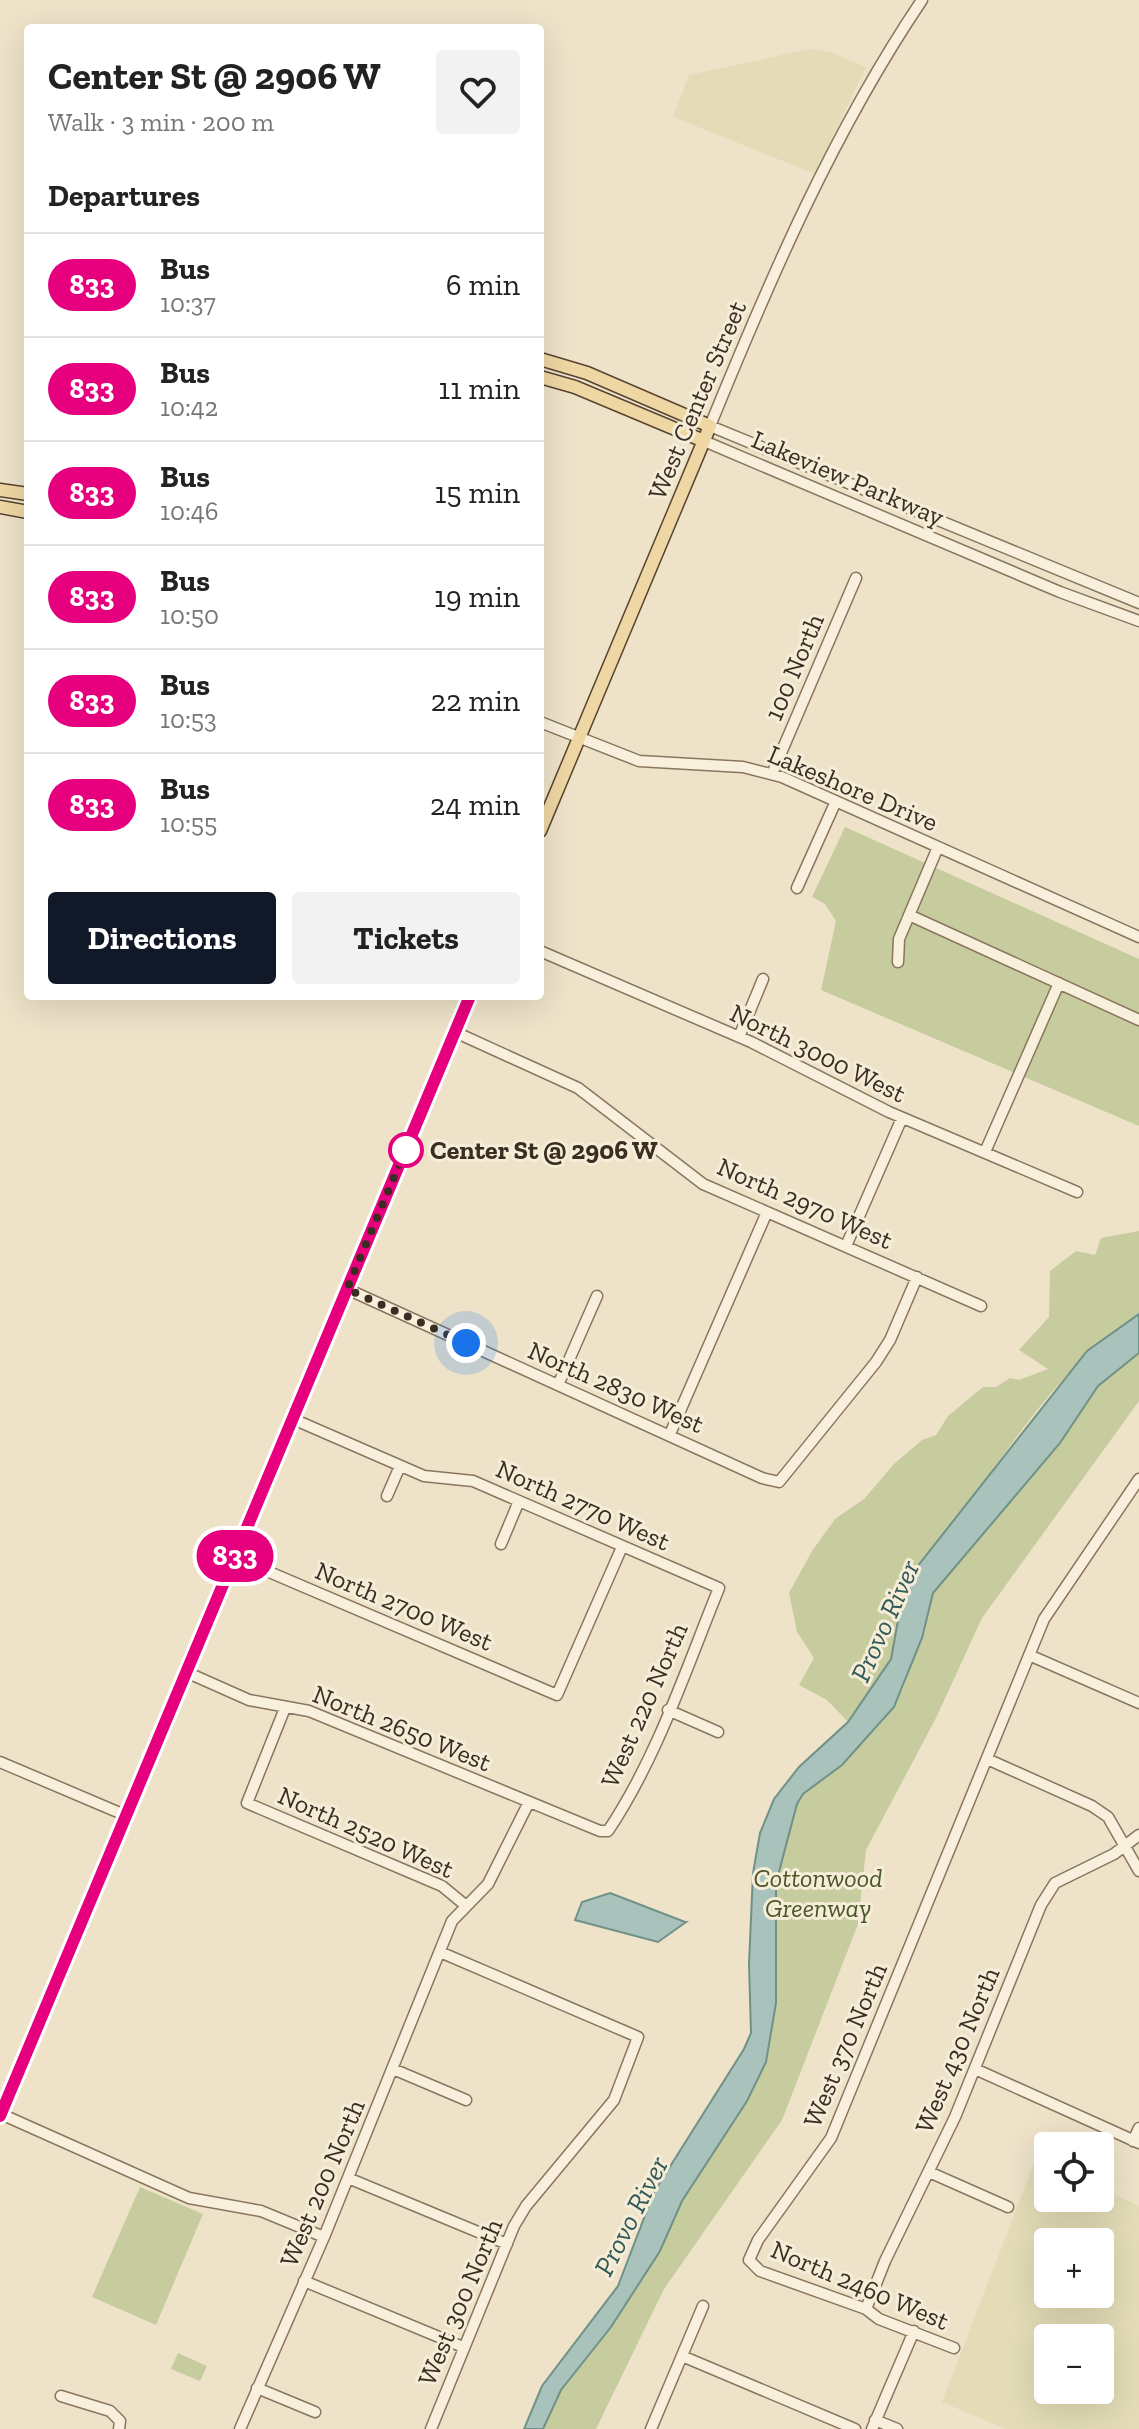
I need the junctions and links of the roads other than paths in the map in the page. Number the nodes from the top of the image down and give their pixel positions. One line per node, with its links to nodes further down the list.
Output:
1 (922, 0): 4 (street, West Center Street)
2 (544, 360): 4 (main road, Lakeview Parkway)
3 (544, 378): 5 (main road, Lakeview Parkway)
4 (710, 426): 5 (main road, West Center Street); 11 (street, Lakeview Parkway)
5 (704, 441): 12 (street, Lakeview Parkway); 14 (main road, West Center Street)
6 (0, 490): 7 (main road)
7 (24, 493)
8 (0, 507): 9 (main road)
9 (24, 511)
10 (856, 578): 15 (street, 100 North)
11 (1139, 603)
12 (1139, 621)
13 (544, 724): 14 (street, Lakeshore Drive)
14 (579, 738): 15 (street, Lakeshore Drive); 17 (main road, West Center Street)
15 (772, 774): 16 (street, Lakeshore Drive)
16 (836, 801): 18 (street, Lakeshore Drive); 19 (street)
17 (544, 821)
18 (938, 847): 20 (street); 21 (street, Lakeshore Drive)
19 (797, 888)
20 (909, 915): 23 (street); 25 (street)
21 (1139, 937)
22 (544, 953): 29 (street, North 3000 West)
23 (898, 962)
24 (763, 979): 29 (street)
25 (1059, 983): 27 (street); 31 (street)
26 (468, 1000): 28 (main road)
27 (1139, 1020)
28 (455, 1032): 33 (street, North 2970 West); 36 (main road)
29 (739, 1037): 30 (street, North 3000 West)
30 (902, 1118): 31 (street, North 3000 West); 34 (street)
31 (985, 1152): 32 (street, North 3000 West)
32 (1077, 1192)
33 (767, 1212): 34 (street, North 2970 West); 41 (street)
34 (846, 1246): 35 (street, North 2970 West)
35 (917, 1277): 38 (street, North 2970 West); 41 (street, North 2830 West)
36 (347, 1289): 39 (street, North 2830 West); 40 (main road)
37 (597, 1296): 39 (street)
38 (981, 1306)
39 (558, 1385): 41 (street, North 2830 West)
40 (293, 1419): 42 (street, North 2770 West); 48 (main road)
41 (670, 1434)
42 (400, 1466): 44 (street); 45 (street, North 2770 West)
43 (1139, 1479): 50 (street, West 370 North)
44 (387, 1496)
45 (519, 1501): 46 (street); 47 (street, North 2770 West)
46 (501, 1544)
47 (622, 1547): 48 (street, North 2700 West); 49 (street, North 2770 West)
48 (234, 1557): 51 (main road)
49 (719, 1588): 54 (street, West 220 North)
50 (1029, 1655): 52 (street); 56 (street, West 370 North)
51 (186, 1672): 53 (street, North 2650 West); 59 (main road)
52 (1139, 1703)
53 (285, 1708): 58 (street, North 2650 West); 64 (street, North 2520 West)
54 (668, 1710): 55 (street); 60 (street, West 220 North)
55 (718, 1732)
56 (987, 1759): 62 (street); 77 (street, West 370 North)
57 (0, 1762): 59 (street)
58 (528, 1804): 60 (street, North 2650 West); 64 (street, West 200 North)
59 (127, 1816): 69 (main road)
60 (600, 1831)
61 (1139, 1835): 62 (street, West 430 North)
62 (1126, 1845): 63 (street); 67 (street, West 430 North)
63 (1139, 1871)
64 (465, 1905): 65 (street, West 200 North)
65 (440, 1952): 66 (street, West 200 North); 76 (street, West 300 North)
66 (393, 2069): 68 (street); 73 (street, West 200 North)
67 (975, 2069): 71 (street); 72 (street, West 430 North)
68 (466, 2100)
69 (0, 2115): 75 (street)
70 (1139, 2128): 71 (street)
71 (1136, 2142)
72 (929, 2172): 74 (street); 80 (street, West 430 North)
73 (348, 2178): 75 (street, West 200 North); 76 (street)
74 (1008, 2207)
75 (324, 2237): 78 (street, West 200 North)
76 (507, 2244): 82 (street, West 300 North)
77 (749, 2260): 80 (street, North 2460 West)
78 (304, 2281): 82 (street); 85 (street, West 200 North)
79 (703, 2306): 84 (street)
80 (866, 2309): 81 (street, North 2460 West)
81 (914, 2331): 83 (street, North 2460 West); 88 (street)
82 (463, 2347): 91 (street, West 300 North)
83 (954, 2348)
84 (682, 2356): 92 (street); 93 (street)
85 (257, 2388): 87 (street); 90 (street, West 200 North)
86 (61, 2396): 89 (street)
87 (315, 2412)
88 (874, 2424): 94 (street)
89 (119, 2429)
90 (240, 2429)
91 (431, 2429)
92 (651, 2429)
93 (855, 2429)
94 (897, 2429)

